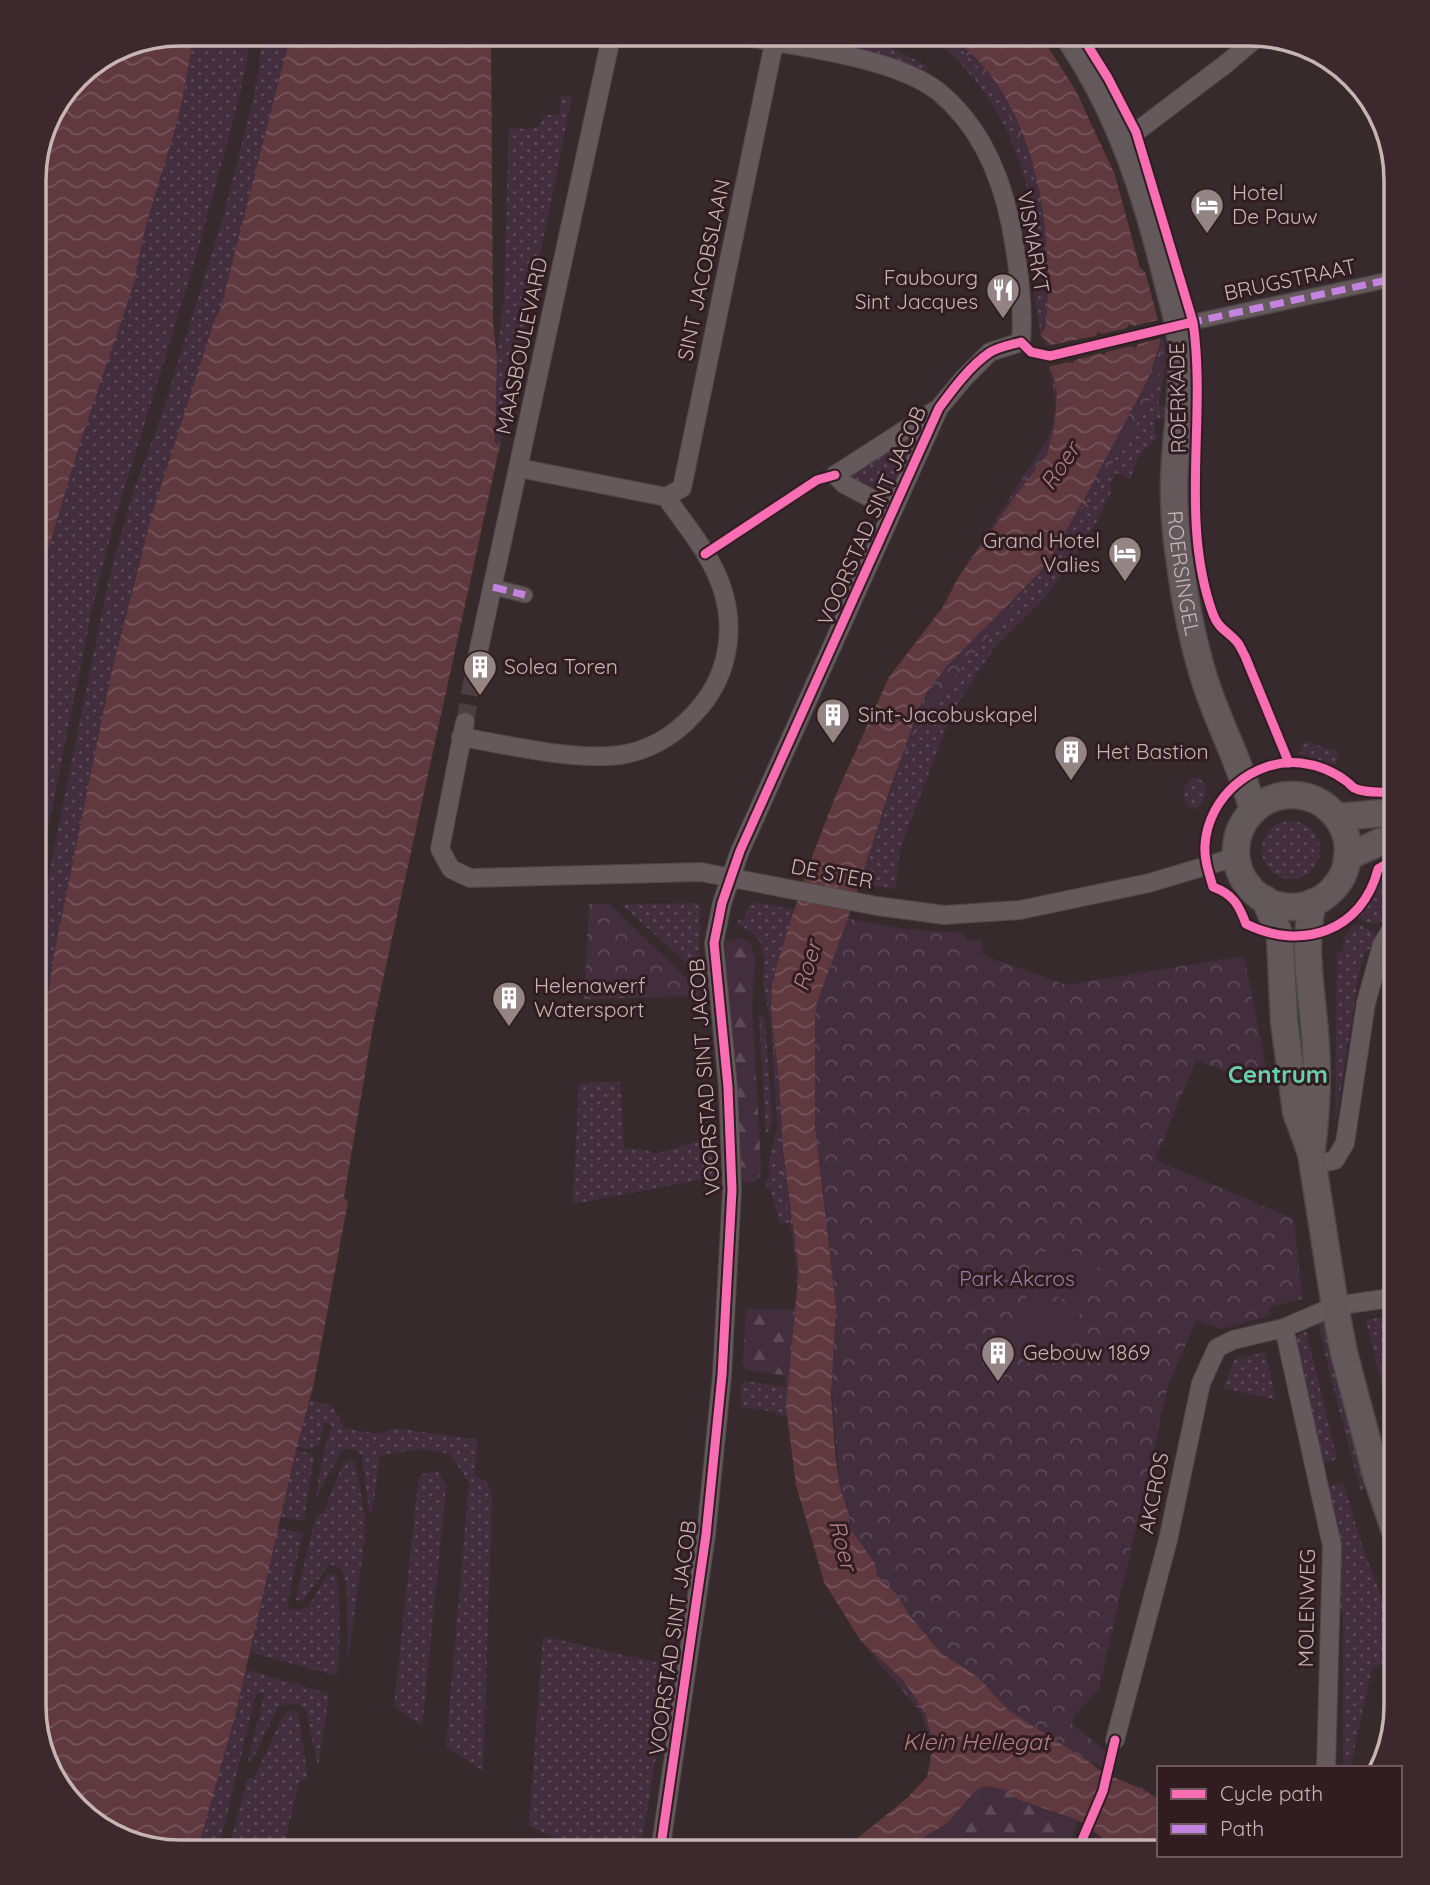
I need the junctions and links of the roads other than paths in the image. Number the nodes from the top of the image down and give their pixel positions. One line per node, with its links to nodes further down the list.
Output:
1 (609, 46): 11 (street, MAASBOULEVARD)
2 (773, 46): 12 (street, SINT JACOBSLAAN)
3 (790, 46): 9 (street, VISMARKT)
4 (1075, 46): 6 (main road, ROERKADE)
5 (1246, 46): 6 (street)
6 (1124, 138): 8 (main road, ROERKADE)
7 (1384, 281): 8 (street, BRUGSTRAAT)
8 (1186, 323): 17 (main road, ROERSINGEL)
9 (1021, 342): 10 (street, VOORSTAD SINT JACOB)
10 (939, 408): 13 (street, VOORSTAD SINT JACOB); 13 (street, VOORSTAD SINT JACOB)
11 (519, 468): 12 (street); 14 (street, MAASBOULEVARD)
12 (666, 497): 23 (street, DE STER)
13 (893, 510): 23 (street, VOORSTAD SINT JACOB)
14 (493, 587): 15 (street); 16 (street, MAASBOULEVARD)
15 (525, 595)
16 (475, 667)
17 (1253, 811): 19 (main road); 21 (main road)
18 (1384, 813): 19 (main road)
19 (1337, 817): 22 (main road)
20 (1384, 841): 22 (main road)
21 (1236, 857): 23 (street, DE STER); 24 (main road)
22 (1347, 857): 25 (main road)
23 (731, 877): 34 (street, VOORSTAD SINT JACOB)
24 (1265, 899): 25 (main road); 27 (main road)
25 (1313, 902): 27 (main road)
26 (1384, 942): 27 (street)
27 (1312, 1159): 29 (main road)
28 (1384, 1299): 29 (street, AKCROS)
29 (1343, 1304): 30 (street, AKCROS); 31 (main road)
30 (1284, 1328): 32 (street, AKCROS); 33 (street, MOLENWEG)
31 (1384, 1499)
32 (1115, 1740)
33 (1326, 1766)
34 (662, 1840)

